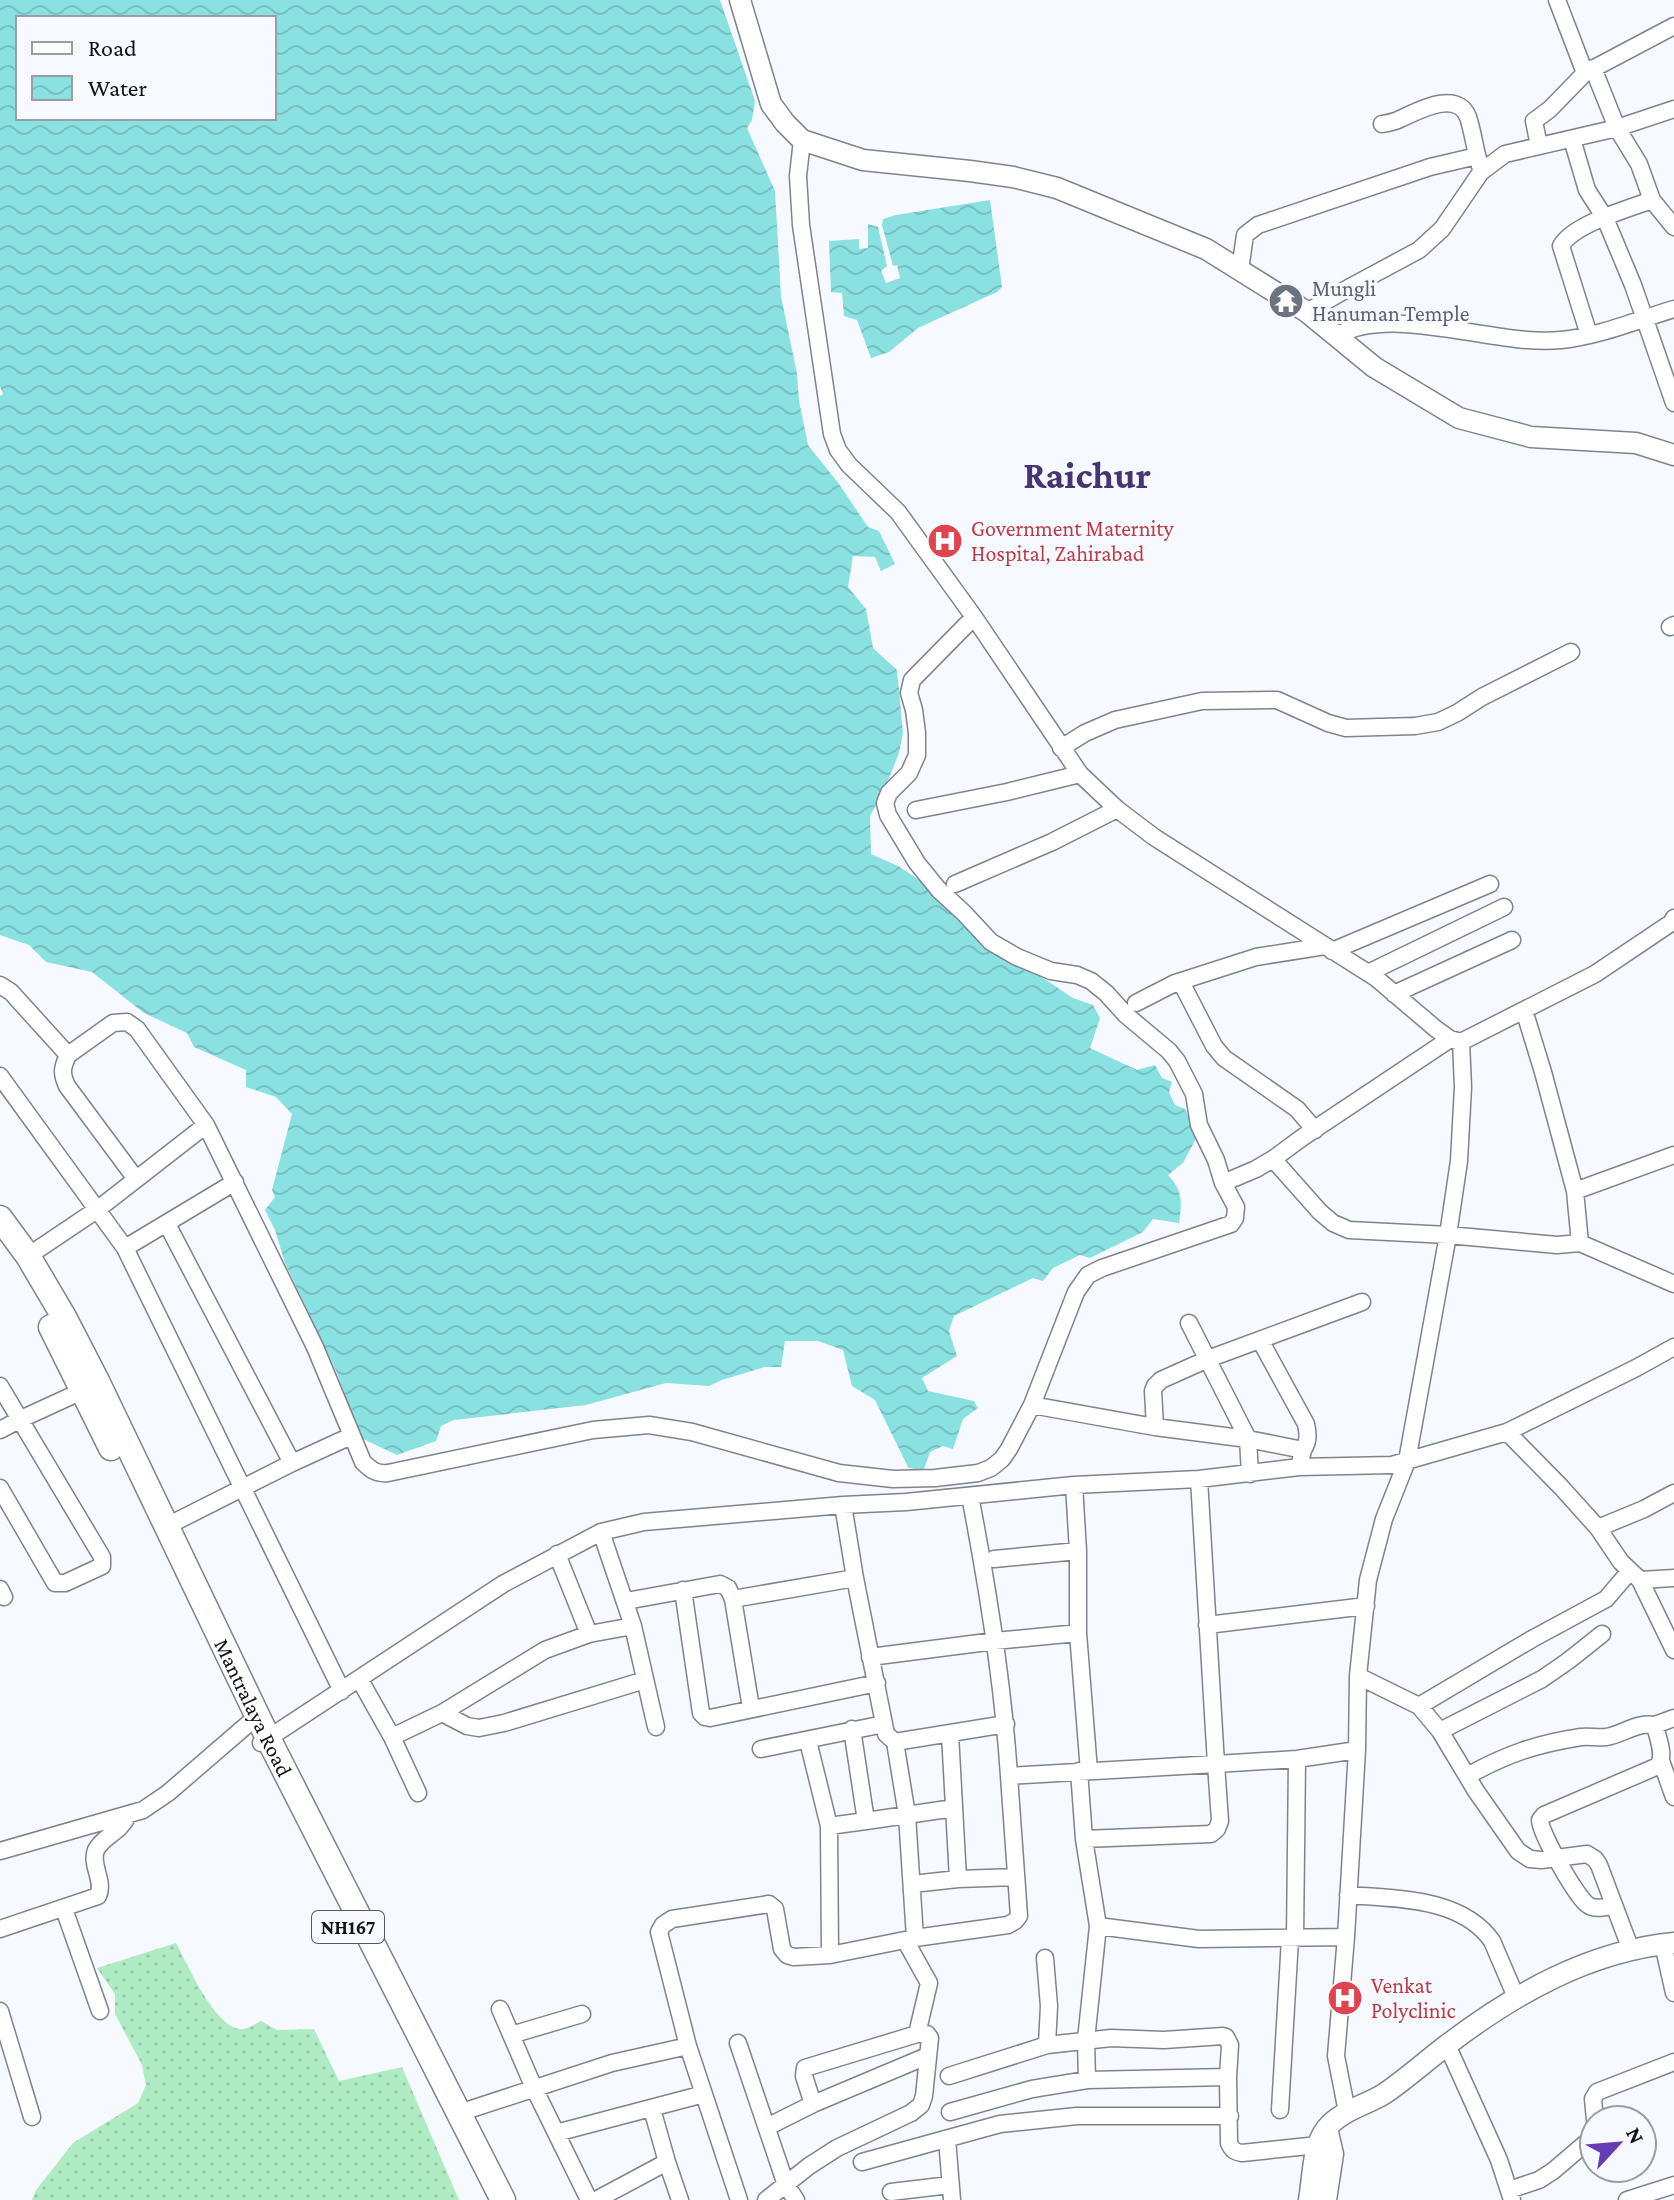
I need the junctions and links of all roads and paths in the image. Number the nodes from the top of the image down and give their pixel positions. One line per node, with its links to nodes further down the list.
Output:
1 (740, 0): 9 (main road)
2 (1557, 0): 4 (street)
3 (1674, 26): 4 (street)
4 (1589, 70): 7 (street); 10 (street)
5 (1674, 109): 7 (street)
6 (1382, 124): 11 (street)
7 (1617, 128): 8 (street); 12 (street)
8 (1572, 139): 10 (street); 13 (street)
9 (802, 140): 15 (main road); 23 (street)
10 (1539, 146): 11 (street)
11 (1479, 164): 15 (street); 17 (street)
12 (1652, 200): 13 (street); 14 (street)
13 (1605, 218): 18 (street); 19 (street)
14 (1674, 227)
15 (1240, 270): 17 (main road)
16 (1674, 309): 18 (street)
17 (1307, 312): 20 (main road)
18 (1645, 318): 19 (street); 21 (street)
19 (1589, 335): 20 (street)
20 (1336, 336): 22 (main road)
21 (1674, 403)
22 (1674, 455)
23 (974, 617): 25 (street); 50 (street)
24 (1571, 652): 25 (street)
25 (1061, 748): 26 (street)
26 (1080, 774): 27 (street); 28 (street)
27 (1117, 809): 29 (street); 34 (street)
28 (916, 810)
29 (955, 884)
30 (1490, 884): 34 (street)
31 (1504, 907): 35 (street)
32 (1674, 918): 40 (street)
33 (1512, 940): 38 (street)
34 (1328, 949): 35 (street); 36 (street)
35 (1368, 973): 38 (street)
36 (1181, 982): 39 (street); 45 (street)
37 (0, 985): 42 (street)
38 (1394, 994): 41 (street)
39 (1136, 1003)
40 (1524, 1010): 41 (street); 51 (street)
41 (1456, 1041): 45 (street); 55 (street)
42 (68, 1055): 44 (street); 48 (street)
43 (0, 1076): 52 (street)
44 (206, 1125): 48 (street); 49 (street)
45 (1315, 1130): 47 (street)
46 (1674, 1155): 51 (street)
47 (1273, 1159): 50 (street); 55 (street)
48 (136, 1179): 52 (street)
49 (235, 1182): 54 (street); 73 (street)
50 (1223, 1183): 68 (street)
51 (1575, 1191): 57 (street)
52 (98, 1209): 58 (street); 59 (street)
53 (0, 1218): 59 (highway, Mantralaya Road / NH167)
54 (167, 1224): 58 (street); 77 (street)
55 (1448, 1235): 57 (street); 76 (street)
56 (0, 1243): 67 (highway, Mantralaya Road / NH167)
57 (1580, 1243): 60 (street)
58 (125, 1248): 83 (street)
59 (28, 1256): 87 (highway, Mantralaya Road / NH167)
60 (1674, 1284)
61 (1362, 1302): 63 (street)
62 (1189, 1323): 65 (street)
63 (1260, 1340): 65 (street); 75 (street)
64 (1674, 1347): 72 (street)
65 (1208, 1359): 70 (street); 74 (street)
66 (0, 1386): 69 (street)
67 (82, 1391): 69 (street); 124 (highway, Mantralaya Road / NH167)
68 (1032, 1405): 70 (street); 73 (street)
69 (21, 1419): 71 (street); 82 (street)
70 (1155, 1427): 74 (street)
71 (0, 1430)
72 (1507, 1432): 76 (street); 88 (street)
73 (351, 1436): 77 (street)
74 (1248, 1439): 75 (street); 79 (street)
75 (1303, 1450): 78 (street)
76 (1407, 1461): 78 (street); 99 (street)
77 (292, 1463): 83 (street)
78 (1299, 1467): 79 (street)
79 (1250, 1474): 80 (street)
80 (1199, 1479): 81 (street); 100 (street)
81 (1074, 1485): 85 (street); 90 (street)
82 (0, 1488)
83 (243, 1488): 87 (street); 112 (street)
84 (1674, 1493): 88 (street)
85 (970, 1496): 86 (street); 105 (street)
86 (843, 1505): 89 (street); 94 (street)
87 (167, 1526): 124 (highway, Mantralaya Road / NH167)
88 (1598, 1528): 93 (street)
89 (601, 1532): 91 (street); 98 (street)
90 (1078, 1551): 92 (street); 102 (street)
91 (557, 1554): 103 (street); 109 (street)
92 (994, 1559)
93 (1635, 1576): 95 (street); 106 (street); 113 (street)
94 (855, 1578): 97 (street); 107 (street)
95 (1674, 1578)
96 (683, 1590): 97 (street); 98 (street); 114 (street)
97 (733, 1599): 114 (street)
98 (626, 1601): 101 (street)
99 (1366, 1606): 100 (street); 108 (street)
100 (1207, 1625): 132 (street)
101 (633, 1626): 103 (street); 110 (street)
102 (1078, 1633): 105 (street); 133 (street)
103 (589, 1634): 115 (street)
104 (1602, 1634): 122 (street)
105 (995, 1641): 107 (street); 118 (street)
106 (1674, 1650)
107 (870, 1657): 111 (street)
108 (1358, 1676): 113 (street); 129 (street)
109 (360, 1680): 112 (street); 125 (street)
110 (645, 1680): 115 (street); 120 (street)
111 (877, 1683): 114 (street); 117 (street)
112 (342, 1691): 124 (street)
113 (1419, 1706): 122 (street)
114 (751, 1708)
115 (442, 1713): 125 (street)
116 (1674, 1718): 119 (street)
117 (884, 1724): 121 (street); 127 (street)
118 (1006, 1724): 123 (street); 134 (street)
119 (1655, 1725): 131 (street); 135 (street)
120 (656, 1727)
121 (852, 1729): 126 (street); 141 (street)
122 (1440, 1731): 135 (street)
123 (950, 1734): 127 (street); 138 (street)
124 (258, 1736): 139 (street); 187 (highway, Mantralaya Road / NH167); 202 (highway, NH167)
125 (392, 1737): 136 (street)
126 (808, 1741): 128 (street); 142 (street)
127 (895, 1742): 140 (street)
128 (761, 1749)
129 (1357, 1750): 130 (street); 149 (street)
130 (1297, 1759): 132 (street); 156 (street)
131 (1661, 1761): 137 (street); 145 (street)
132 (1216, 1764): 133 (street); 143 (street)
133 (1084, 1771): 134 (street); 143 (street)
134 (1009, 1776): 146 (street)
135 (1467, 1776): 145 (street)
136 (418, 1793)
137 (1674, 1797)
138 (954, 1808): 140 (street); 147 (street)
139 (128, 1815): 144 (street); 151 (street)
140 (907, 1815): 141 (street); 148 (street)
141 (866, 1821): 142 (street)
142 (829, 1826): 159 (street)
143 (1084, 1839): 152 (street)
144 (0, 1851)
145 (1556, 1857): 150 (street); 150 (street)
146 (1016, 1877): 147 (street); 155 (street)
147 (958, 1879): 148 (street)
148 (912, 1884): 155 (street)
149 (1348, 1895): 154 (street); 162 (street)
150 (1613, 1906): 158 (street)
151 (64, 1909): 153 (street); 165 (street)
152 (1098, 1926): 156 (street); 169 (street)
153 (0, 1929)
154 (1346, 1937): 156 (street); 186 (street)
155 (910, 1939): 159 (street); 167 (street)
156 (1292, 1939): 184 (street)
157 (1668, 1944): 158 (main road); 161 (street)
158 (1631, 1950): 162 (main road)
159 (830, 1955): 173 (street)
160 (1045, 1958): 171 (street)
161 (1674, 1993)
162 (1516, 1997): 172 (main road)
163 (500, 2009): 168 (street)
164 (0, 2011): 189 (street)
165 (100, 2011)
166 (582, 2014): 168 (street)
167 (917, 2034): 174 (street); 181 (street)
168 (511, 2035): 179 (street)
169 (1086, 2040): 171 (street); 177 (street); 178 (street)
170 (738, 2043): 190 (street)
171 (1047, 2045): 176 (street)
172 (1447, 2045): 186 (main road); 201 (street)
173 (688, 2046): 179 (street); 180 (street)
174 (927, 2056): 181 (street); 197 (street)
175 (1674, 2062): 182 (street)
176 (949, 2076)
177 (1228, 2077): 178 (street); 188 (street)
178 (1087, 2080): 185 (street)
179 (534, 2088): 187 (street); 191 (street)
180 (704, 2094): 183 (street); 207 (street)
181 (813, 2104): 190 (street)
182 (1593, 2104)
183 (652, 2109): 191 (street); 195 (street)
184 (1280, 2110)
185 (950, 2112)
186 (1347, 2112): 192 (main road)
187 (459, 2113): 203 (highway, Mantralaya Road / NH167)
188 (1230, 2116): 192 (street); 193 (street)
189 (32, 2117)
190 (767, 2127): 197 (street)
191 (556, 2133): 204 (street)
192 (1323, 2137): 210 (main road); 211 (main road)
193 (947, 2139): 196 (street); 200 (street)
194 (1578, 2150): 201 (street)
195 (667, 2162): 205 (street); 206 (street)
196 (862, 2162)
197 (786, 2185): 208 (street); 209 (street)
198 (1674, 2185): 212 (street)
199 (891, 2192): 200 (street)
200 (951, 2192)
201 (1511, 2195)
202 (485, 2200)
203 (503, 2200)
204 (589, 2200)
205 (596, 2200)
206 (680, 2200)
207 (739, 2200)
208 (766, 2200)
209 (796, 2200)
210 (1309, 2200)
211 (1326, 2200)
212 (1627, 2200)

